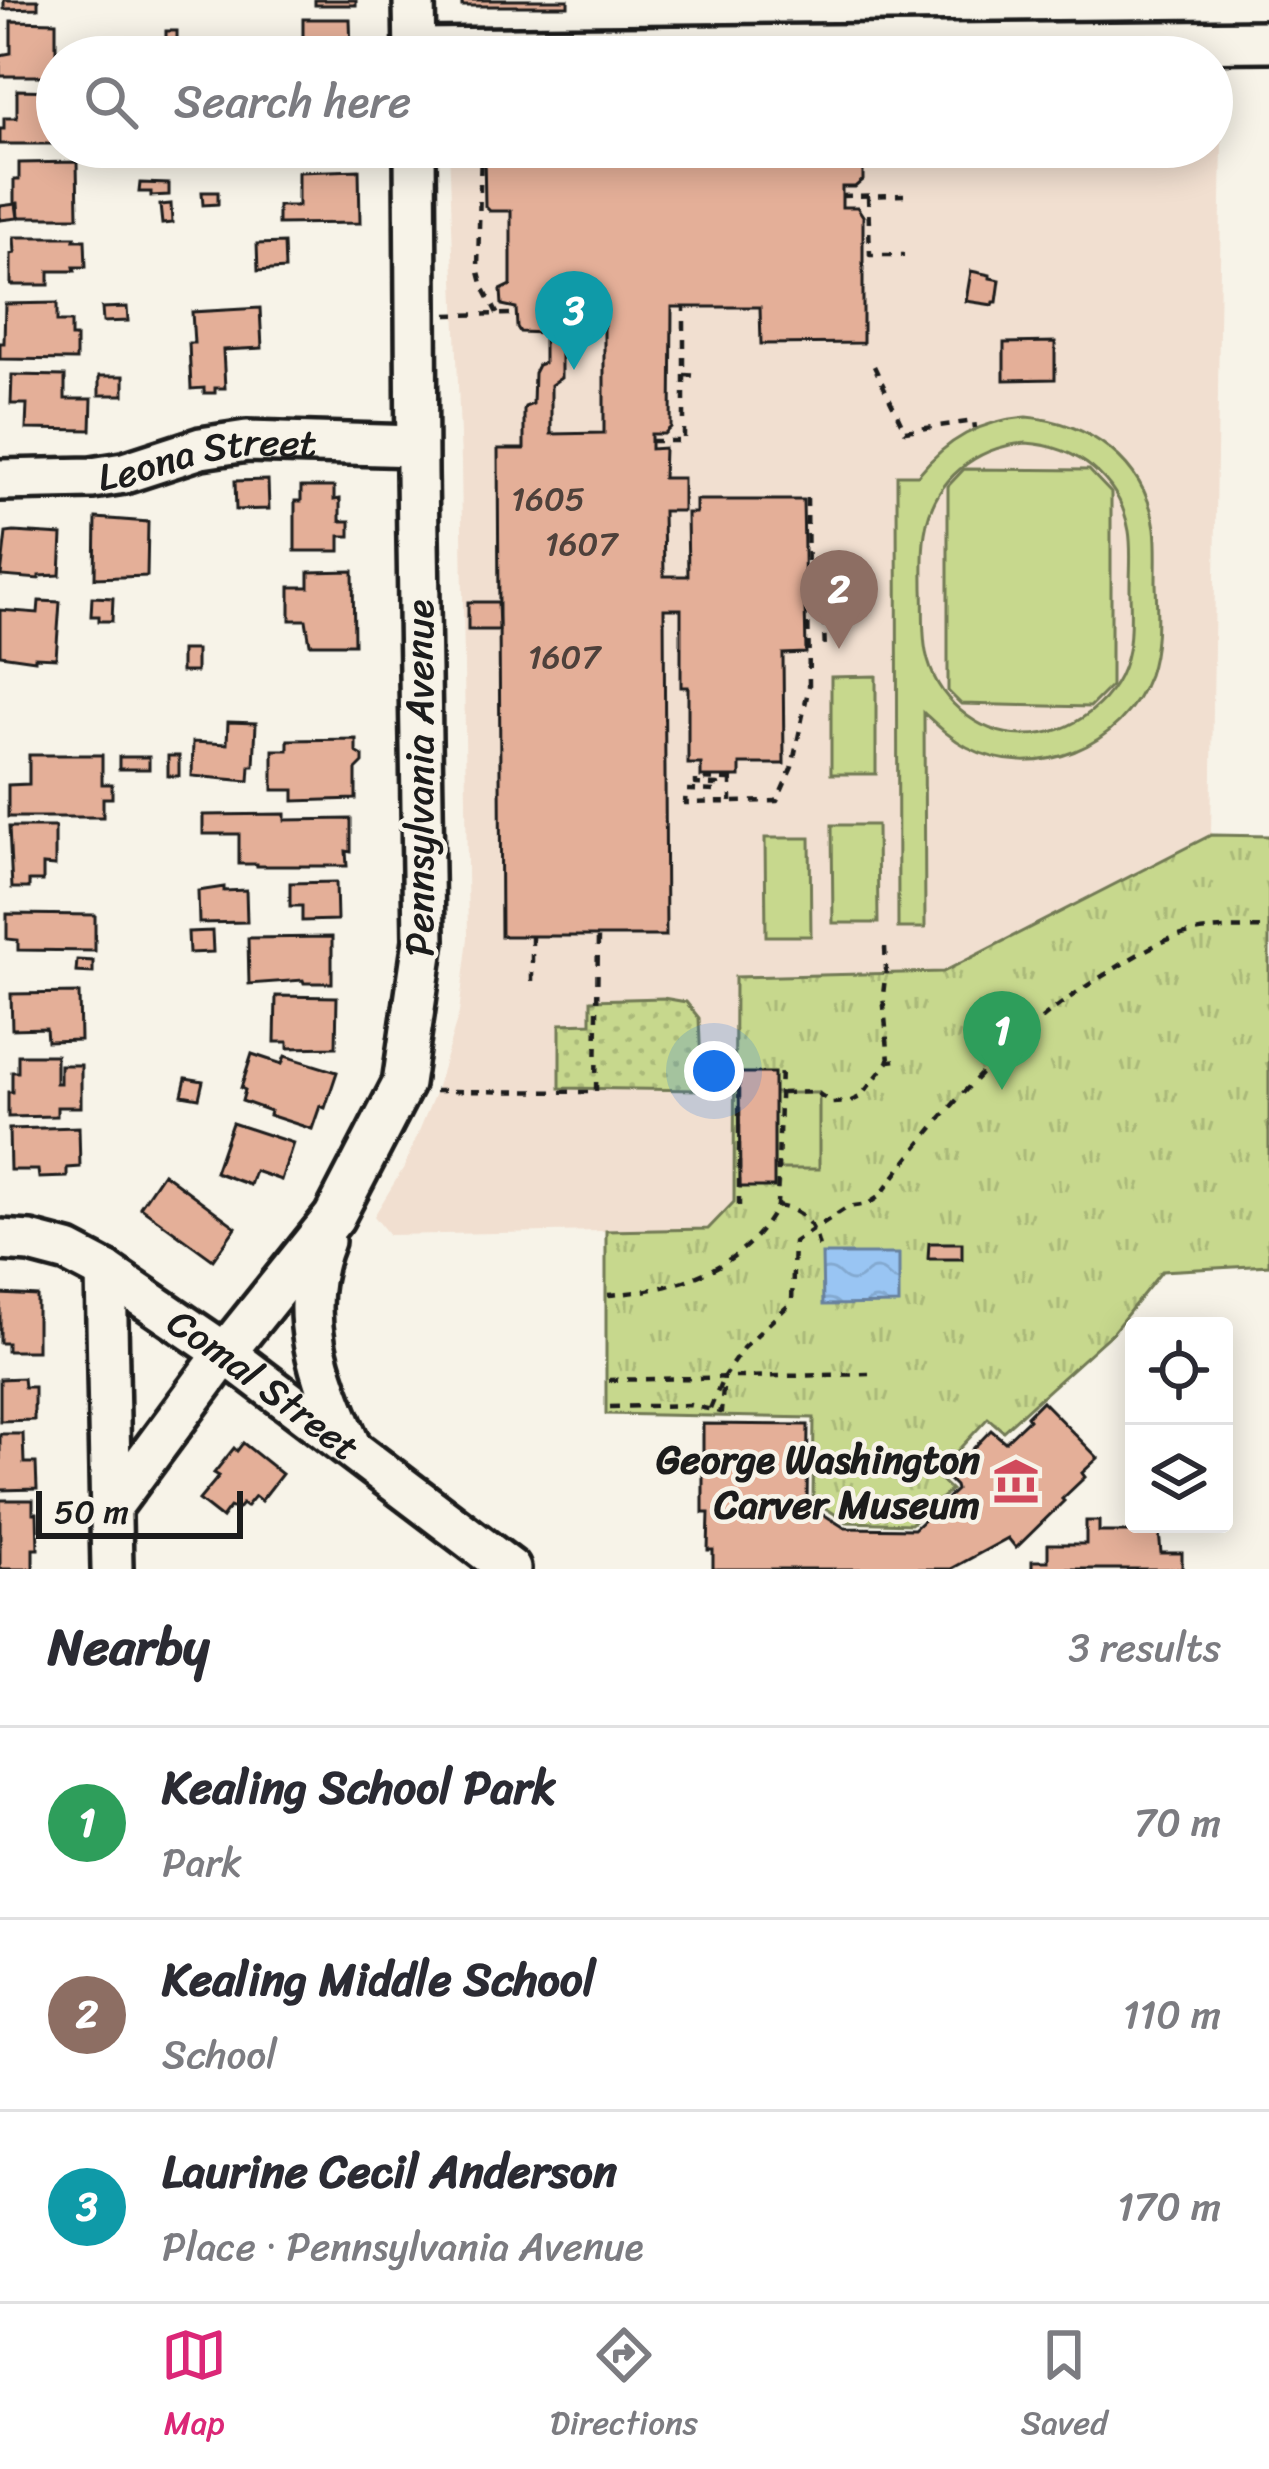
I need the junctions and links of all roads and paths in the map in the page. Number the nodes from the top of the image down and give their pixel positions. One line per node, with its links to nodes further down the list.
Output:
1 (414, 0): 2 (street)
2 (415, 36)
3 (1269, 41): 4 (street)
4 (1233, 42)
5 (415, 168): 20 (street, Pennsylvania Avenue)
6 (480, 168): 14 (path)
7 (904, 195): 9 (path)
8 (842, 196): 9 (path)
9 (868, 196): 10 (path)
10 (904, 255)
11 (684, 307): 16 (path)
12 (516, 314): 14 (path)
13 (441, 315): 14 (path)
14 (499, 315)
15 (874, 366): 18 (path)
16 (684, 375): 17 (path); 19 (path)
17 (699, 376)
18 (975, 428)
19 (651, 441)
20 (416, 446): 21 (street, Leona Street); 39 (street, Pennsylvania Avenue)
21 (0, 480)
22 (807, 497): 23 (path)
23 (808, 598): 24 (path); 24 (path)
24 (809, 647): 25 (path)
25 (731, 802): 25 (path)
26 (1269, 928): 40 (path)
27 (532, 936): 30 (path)
28 (598, 936): 35 (path)
29 (885, 947): 32 (path)
30 (532, 985)
31 (899, 1060): 32 (path)
32 (890, 1061): 36 (path)
33 (781, 1065): 36 (path)
34 (739, 1066): 37 (path)
35 (429, 1090)
36 (782, 1093): 38 (path)
37 (739, 1206)
38 (777, 1206): 40 (path); 44 (path)
39 (334, 1217): 45 (street, Pennsylvania Avenue); 51 (street)
40 (814, 1229): 42 (path); 47 (path)
41 (0, 1240): 43 (street, Comal Street)
42 (819, 1248)
43 (106, 1271): 45 (street, Comal Street); 52 (street)
44 (608, 1295)
45 (226, 1353): 51 (street, Comal Street); 52 (street, Pennsylvania Avenue)
46 (869, 1374): 47 (path)
47 (724, 1376): 48 (path); 50 (path); 50 (path)
48 (609, 1380)
49 (610, 1406): 50 (path)
50 (709, 1411)
51 (351, 1448): 54 (street, Comal Street)
52 (112, 1506): 53 (street)
53 (112, 1569)
54 (510, 1569)

